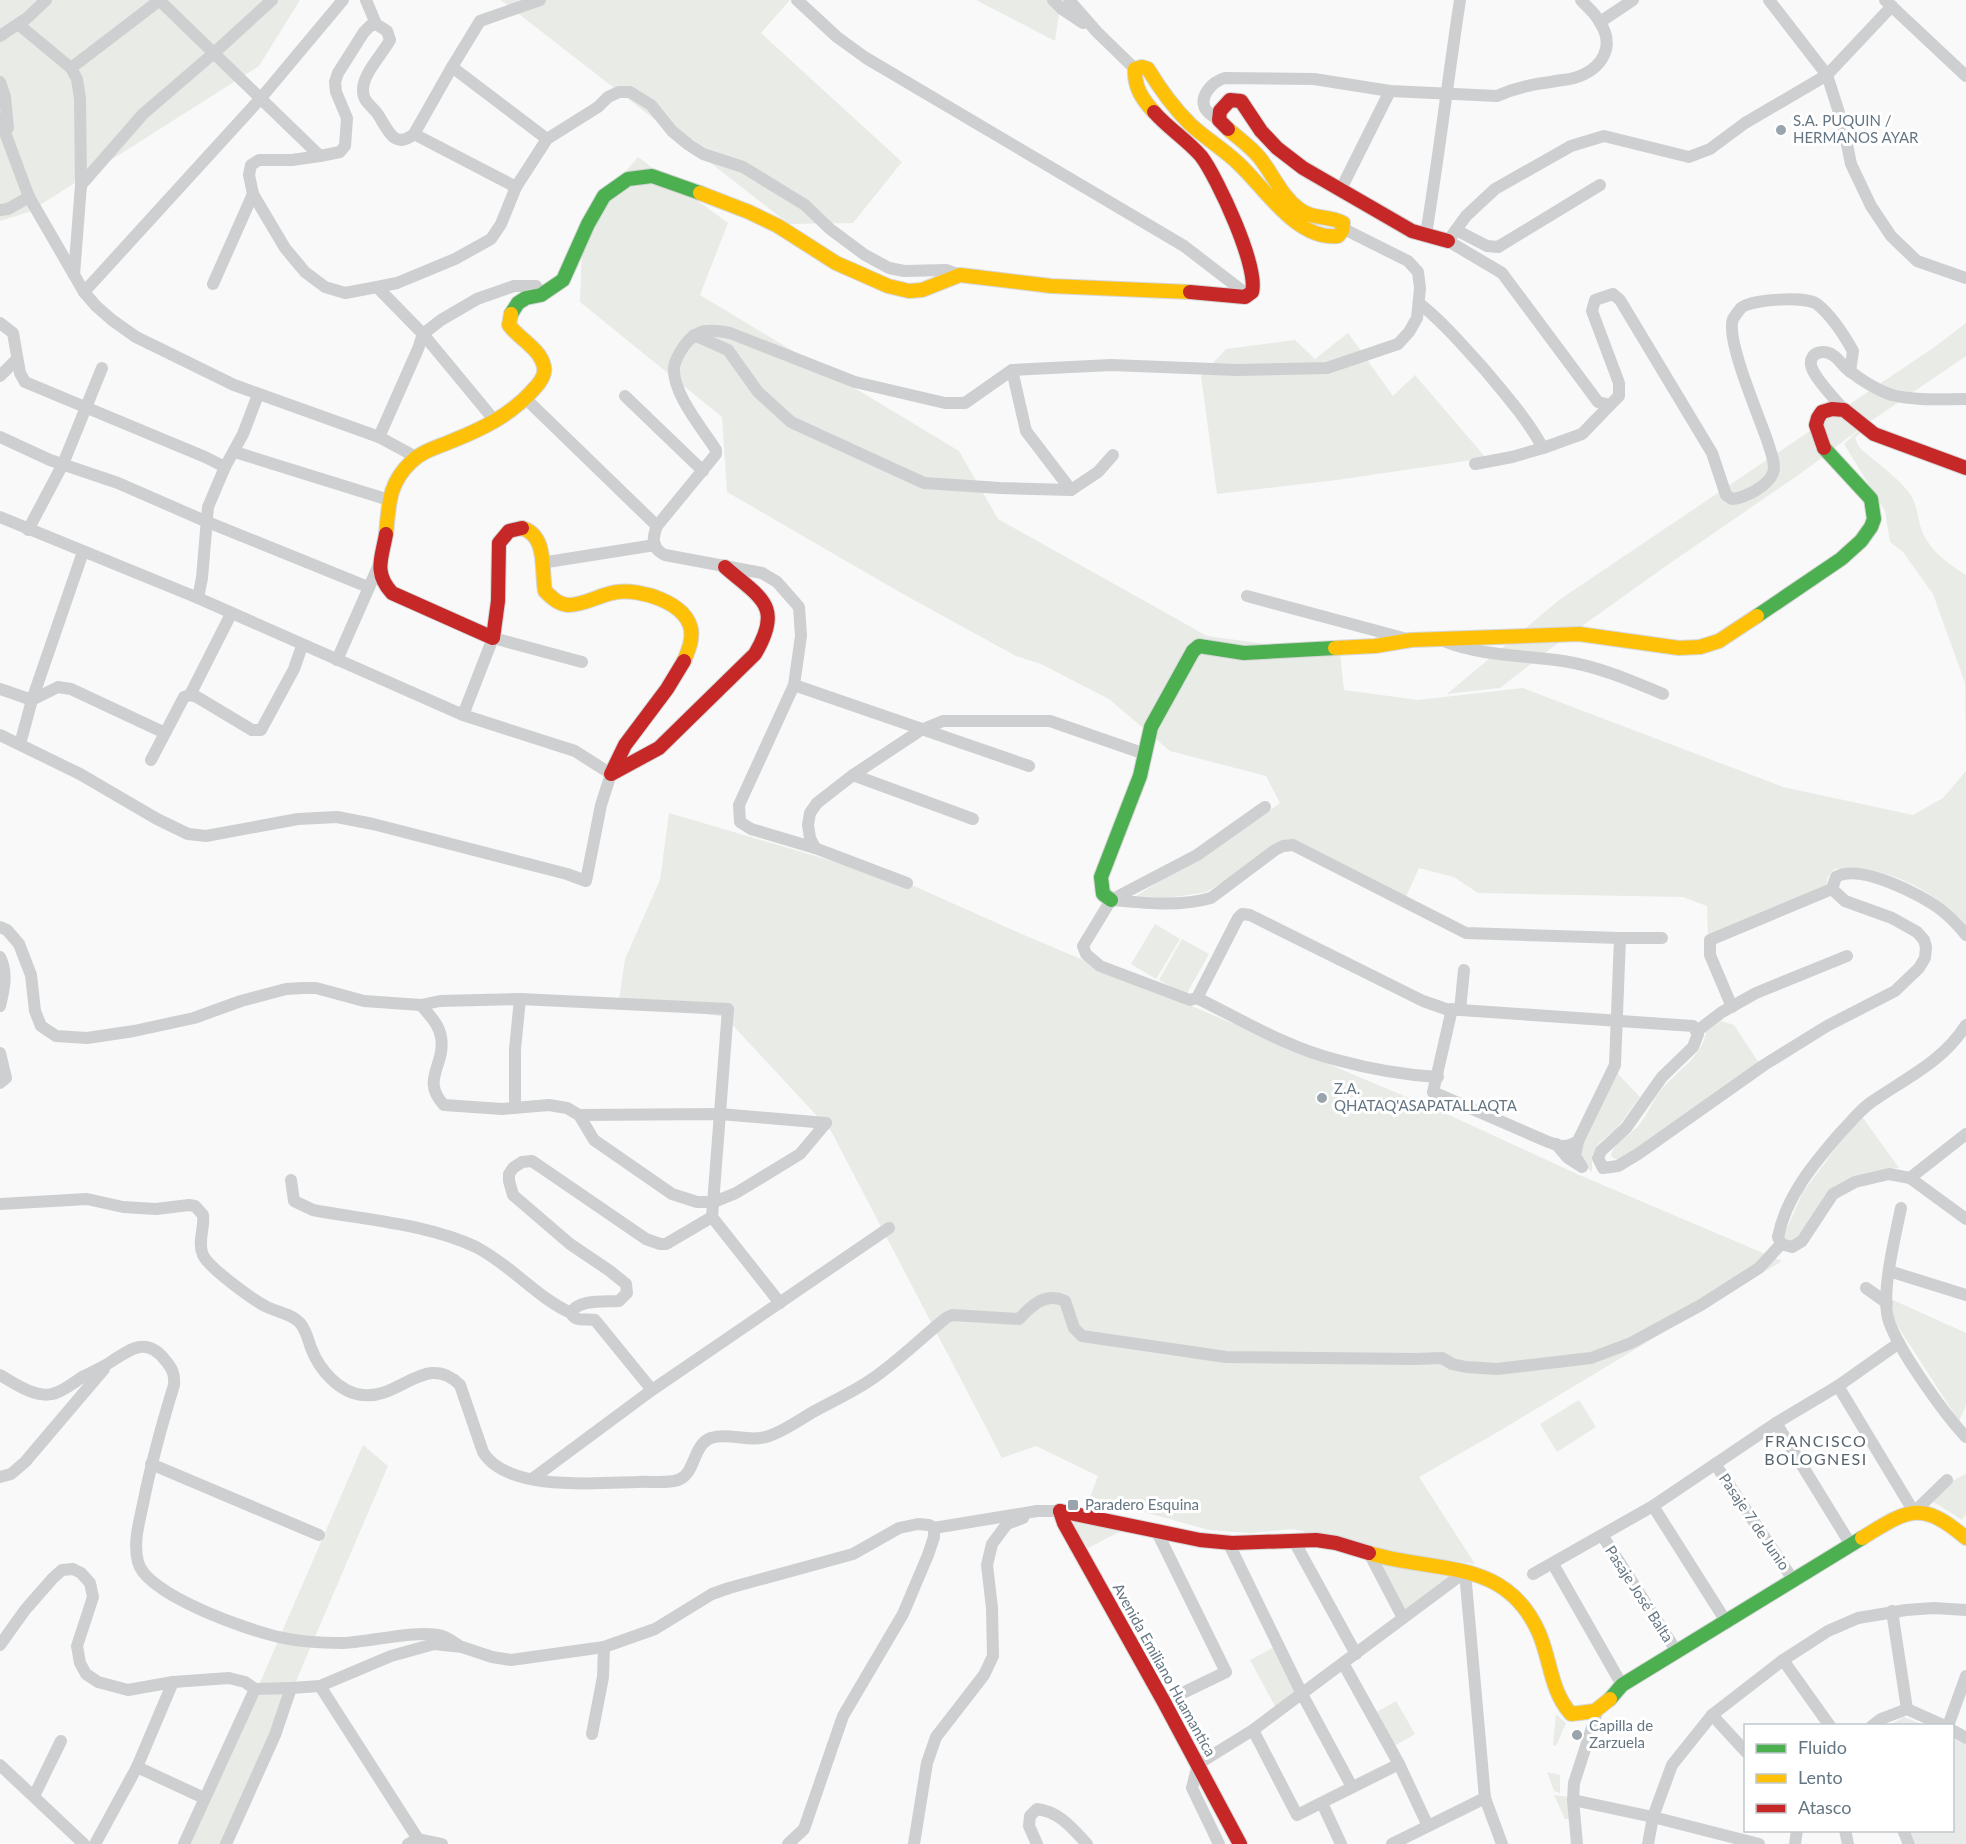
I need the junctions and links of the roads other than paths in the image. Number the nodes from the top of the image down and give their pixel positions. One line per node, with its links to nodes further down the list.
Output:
1 (46, 0): 16 (street)
2 (160, 0): 20 (street); 22 (street)
3 (272, 0): 20 (street)
4 (343, 0): 29 (street)
5 (366, 0): 17 (street)
6 (540, 0): 21 (street)
7 (797, 0): 54 (street)
8 (1053, 0): 18 (street)
9 (1069, 0): 18 (street)
10 (1460, 0): 28 (street)
11 (1581, 0): 15 (street)
12 (1633, 0): 15 (street)
13 (1769, 0): 24 (street)
14 (1888, 3): 24 (street); 25 (street)
15 (1600, 22): 28 (street)
16 (18, 24): 19 (street); 22 (street)
17 (376, 24): 32 (street); 36 (street)
18 (1097, 32): 23 (street)
19 (0, 36)
20 (214, 53): 29 (street); 38 (street)
21 (452, 67): 32 (street); 34 (street)
22 (71, 68): 38 (street)
23 (1136, 69): 44 (street); 54 (street)
24 (1827, 75): 46 (street); 49 (street)
25 (1966, 76)
26 (0, 82): 35 (street)
27 (1390, 90): 28 (street); 31 (street); 40 (street)
28 (1445, 93): 45 (street)
29 (261, 98): 36 (street); 52 (street)
30 (0, 119): 35 (street)
31 (1219, 120): 40 (street); 44 (street)
32 (414, 134): 39 (street)
33 (0, 137): 35 (street)
34 (547, 139): 39 (street); 47 (street)
35 (10, 148): 42 (street)
36 (320, 156): 41 (street)
37 (1600, 184): 46 (street)
38 (81, 185): 48 (street)
39 (516, 187): 51 (street)
40 (1341, 191): 45 (street)
41 (253, 194): 50 (street); 51 (street)
42 (29, 197): 43 (street); 48 (street)
43 (0, 210)
44 (1344, 230): 55 (street)
45 (1426, 234): 46 (street)
46 (1452, 235): 68 (street)
47 (960, 275): 53 (street); 54 (street)
48 (74, 276): 52 (street)
49 (1966, 278)
50 (213, 284)
51 (378, 287): 57 (street)
52 (84, 292): 64 (street)
53 (541, 295): 57 (street); 66 (street)
54 (1249, 296)
55 (1420, 304): 61 (street); 74 (street)
56 (0, 324): 59 (street)
57 (423, 334): 71 (street); 73 (street)
58 (694, 335): 61 (street); 82 (street); 83 (street)
59 (16, 360): 63 (street); 69 (street)
60 (102, 368): 69 (street)
61 (1012, 370): 83 (street)
62 (1851, 372): 67 (street); 68 (street); 70 (street)
63 (0, 376)
64 (258, 395): 73 (street); 75 (street)
65 (625, 396): 82 (street)
66 (526, 399): 71 (street); 87 (street)
67 (1966, 399)
68 (1610, 405): 74 (street)
69 (86, 407): 78 (street); 80 (street)
70 (1844, 410): 81 (street); 99 (street)
71 (495, 421): 77 (street)
72 (0, 437): 78 (street)
73 (379, 437): 77 (street)
74 (1543, 448): 79 (street)
75 (235, 452): 80 (street); 84 (street)
76 (1113, 455): 83 (street)
77 (417, 457): 84 (street)
78 (63, 464): 86 (street); 88 (street)
79 (1475, 464)
80 (225, 467): 86 (street)
81 (1966, 468)
82 (703, 471): 87 (street)
83 (1071, 490)
84 (389, 500): 92 (street)
85 (0, 517): 88 (street)
86 (205, 521): 94 (street); 96 (street)
87 (657, 526): 89 (street)
88 (28, 530): 90 (street)
89 (655, 545): 91 (street); 93 (street)
90 (83, 552): 96 (street); 108 (street)
91 (541, 563): 98 (street); 117 (street)
92 (378, 567): 94 (street); 98 (street)
93 (725, 567): 104 (street); 117 (street)
94 (368, 587): 102 (street)
95 (1247, 596): 100 (street)
96 (198, 598): 97 (street)
97 (231, 614): 101 (street); 107 (street)
98 (493, 638): 103 (street); 109 (street)
99 (1439, 639): 100 (street); 106 (street)
100 (1411, 640): 114 (street)
101 (302, 646): 102 (street); 107 (street)
102 (337, 660): 109 (street)
103 (582, 662)
104 (794, 685): 110 (street); 121 (street)
105 (0, 689): 108 (street)
106 (1663, 694)
107 (190, 695): 111 (street)
108 (32, 699): 111 (street); 113 (street)
109 (463, 715): 117 (street)
110 (921, 730): 114 (street); 116 (street); 118 (street)
111 (165, 733): 115 (street)
112 (0, 735): 113 (street)
113 (20, 744): 117 (street)
114 (1145, 754): 124 (street)
115 (151, 760)
116 (1029, 766)
117 (611, 774)
118 (854, 775): 120 (street); 121 (street)
119 (1265, 807): 124 (street)
120 (973, 819)
121 (815, 848): 122 (street)
122 (907, 883)
123 (1832, 889): 126 (street); 136 (street); 140 (street)
124 (1111, 900): 127 (street); 132 (street)
125 (0, 927): 134 (street)
126 (1966, 935)
127 (1620, 938): 128 (street); 138 (street)
128 (1662, 938)
129 (0, 957): 135 (street)
130 (1846, 957): 136 (street)
131 (1464, 970): 137 (street)
132 (1197, 998): 137 (street); 142 (street)
133 (520, 999): 134 (street); 144 (street); 145 (street)
134 (421, 1005): 144 (street)
135 (0, 1006)
136 (1732, 1007): 140 (street)
137 (1456, 1010): 138 (street); 142 (street)
138 (1618, 1021): 140 (street); 148 (street)
139 (1966, 1025): 158 (street)
140 (1696, 1031)
141 (0, 1053): 143 (street)
142 (1438, 1077): 149 (street)
143 (0, 1083)
144 (515, 1108): 146 (street)
145 (720, 1114): 146 (street); 152 (street); 152 (street)
146 (579, 1115): 152 (street)
147 (1966, 1134): 150 (street)
148 (1578, 1141): 149 (street); 149 (street)
149 (1556, 1144)
150 (1910, 1178): 156 (street); 158 (street)
151 (291, 1180): 164 (street)
152 (714, 1202): 155 (street)
153 (0, 1204): 175 (street)
154 (1901, 1208): 159 (street)
155 (712, 1217): 162 (street); 164 (street)
156 (1966, 1219)
157 (890, 1227): 162 (street)
158 (1781, 1244): 175 (street)
159 (1889, 1271): 161 (street); 163 (street)
160 (1866, 1288): 163 (street)
161 (1966, 1295)
162 (780, 1302): 169 (street)
163 (1887, 1303): 165 (street)
164 (571, 1313): 169 (street)
165 (1899, 1343): 168 (street); 171 (street)
166 (109, 1364): 167 (street); 172 (street); 174 (street)
167 (0, 1375)
168 (1838, 1386): 170 (street); 180 (street)
169 (652, 1390): 175 (street)
170 (1776, 1423): 173 (street); 188 (street)
171 (1966, 1437)
172 (151, 1464): 183 (street); 199 (street)
173 (1715, 1464): 177 (street); 193 (street, Pasaje 7 de Junio)
174 (0, 1477)
175 (532, 1479)
176 (1947, 1480): 180 (street)
177 (1653, 1506): 184 (street); 197 (street)
178 (1037, 1511): 179 (street); 181 (street); 243 (street)
179 (1060, 1511): 182 (street); 212 (street, Avenida Emiliano Huamantica)
180 (1914, 1512): 185 (street); 188 (street)
181 (934, 1528): 200 (street); 242 (street)
182 (1157, 1532): 187 (street); 212 (street)
183 (319, 1535)
184 (1602, 1535): 190 (street); 201 (street, Pasaje José Balta)
185 (1966, 1539)
186 (1294, 1541): 187 (street); 189 (street); 202 (street)
187 (1228, 1542): 211 (street)
188 (1851, 1545): 193 (street)
189 (1368, 1551): 191 (street); 196 (street)
190 (1553, 1564): 192 (street); 207 (street)
191 (1465, 1572): 196 (street); 214 (street); 231 (street)
192 (1533, 1575)
193 (1794, 1581): 197 (street)
194 (1966, 1610): 195 (street)
195 (1892, 1611): 203 (street); 213 (street)
196 (1403, 1618): 202 (street)
197 (1727, 1623): 201 (street)
198 (0, 1645): 206 (street)
199 (462, 1647): 200 (street); 208 (street)
200 (604, 1647): 221 (street)
201 (1677, 1652): 207 (street)
202 (1356, 1654): 204 (street)
203 (1783, 1660): 215 (street); 216 (street)
204 (1343, 1664): 211 (street); 225 (street)
205 (1966, 1676): 219 (street)
206 (173, 1682): 210 (street); 227 (street)
207 (1622, 1685): 214 (street)
208 (320, 1686): 209 (street); 236 (street)
209 (291, 1688): 210 (street); 240 (street)
210 (255, 1689): 230 (street)
211 (1302, 1694): 220 (street); 228 (street)
212 (1164, 1702): 224 (street, Avenida Emiliano Huamantica)
213 (1907, 1709): 217 (street); 218 (street)
214 (1597, 1712): 232 (street)
215 (1712, 1715): 223 (street); 234 (street)
216 (1829, 1724)
217 (1874, 1724)
218 (1944, 1724)
219 (1946, 1724)
220 (1253, 1730): 224 (street); 233 (street)
221 (592, 1734)
222 (61, 1741): 229 (street)
223 (1744, 1750)
224 (1198, 1764): 246 (street); 247 (street, Avenida Emiliano Huamantica)
225 (1399, 1764): 228 (street); 235 (street)
226 (0, 1765): 229 (street)
227 (137, 1767): 230 (street); 238 (street)
228 (1352, 1787): 233 (street)
229 (34, 1796): 237 (street)
230 (204, 1798): 239 (street)
231 (1485, 1798): 235 (street); 250 (street)
232 (1573, 1800): 234 (street); 251 (street)
233 (1322, 1803): 248 (street)
234 (1653, 1818): 252 (street); 253 (street)
235 (1428, 1826): 249 (street)
236 (413, 1842): 241 (street)
237 (84, 1844)
238 (95, 1844)
239 (184, 1844)
240 (226, 1844)
241 (442, 1844)
242 (788, 1844)
243 (914, 1844)
244 (1037, 1844): 245 (street)
245 (1087, 1844)
246 (1219, 1844)
247 (1240, 1844)
248 (1341, 1844)
249 (1392, 1844)
250 (1502, 1844)
251 (1577, 1844)
252 (1648, 1844)
253 (1759, 1844)

